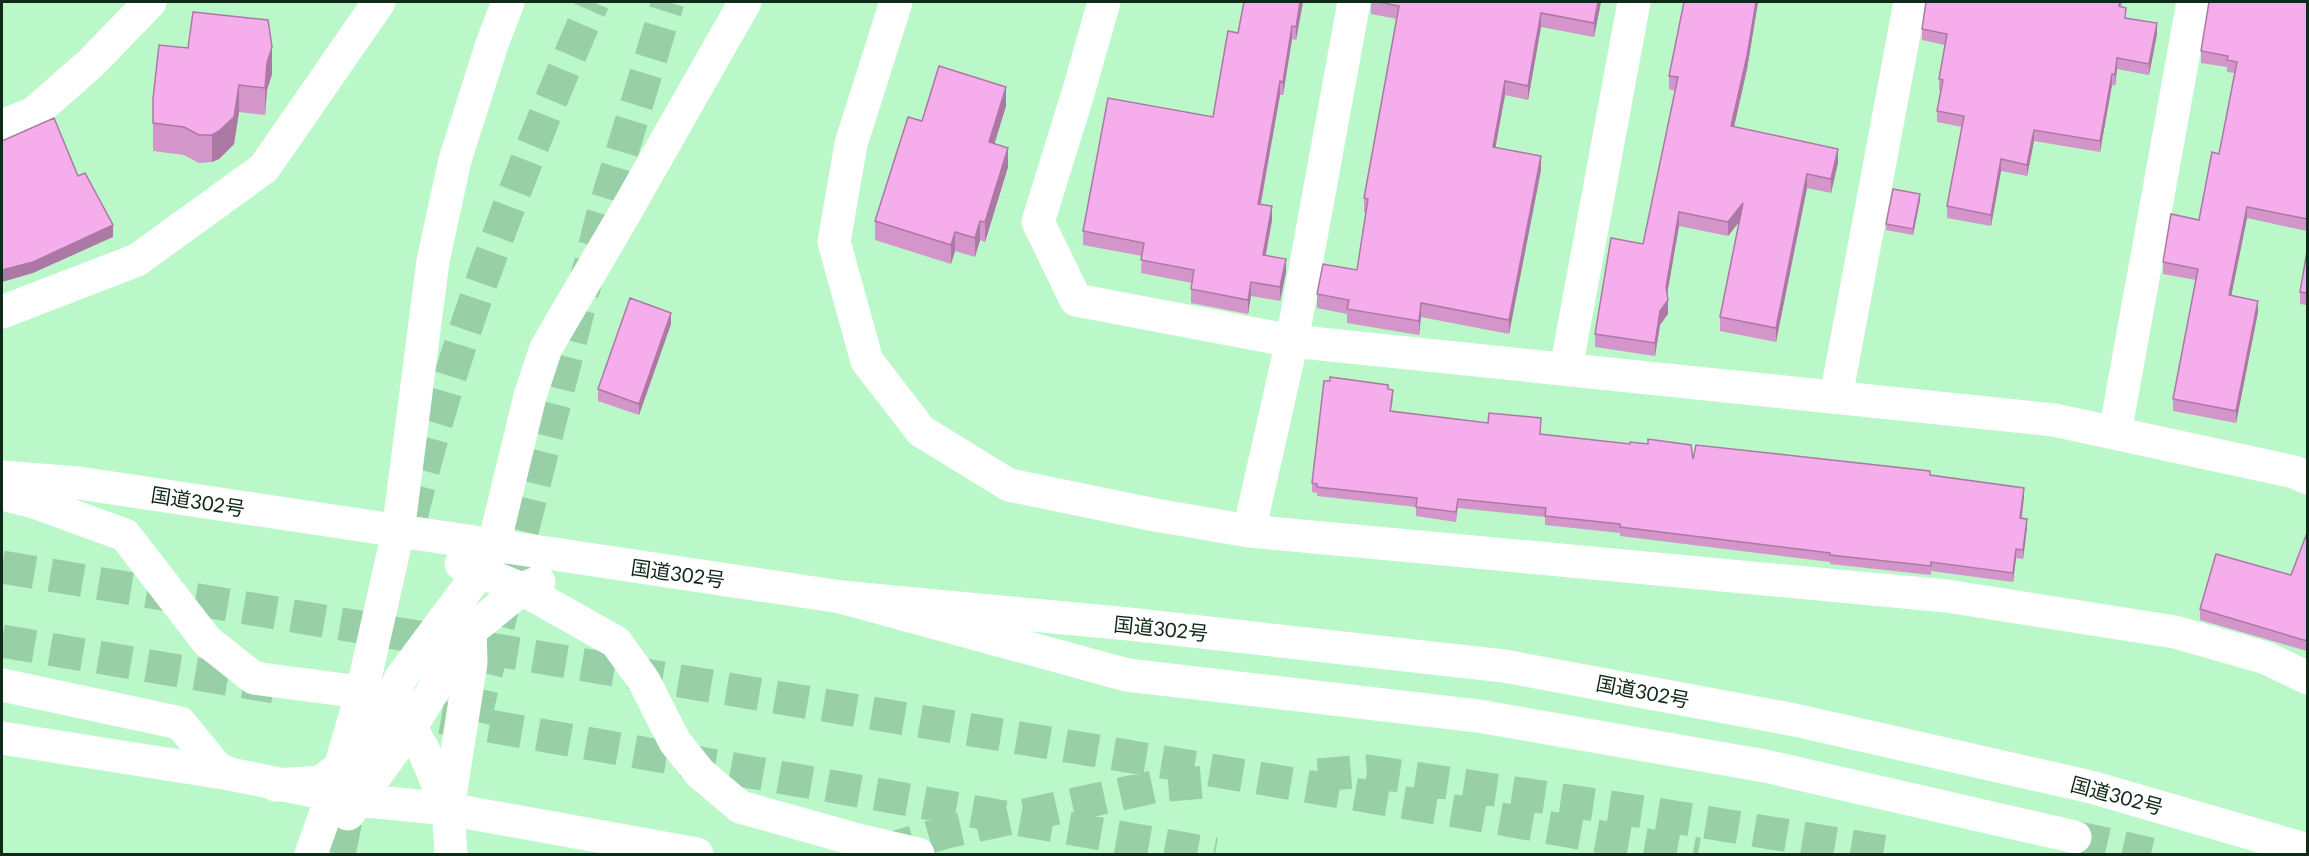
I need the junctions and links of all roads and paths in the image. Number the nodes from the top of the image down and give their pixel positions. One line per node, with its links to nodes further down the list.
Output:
1 (150, 2): 11 (main road)
2 (379, 2): 12 (main road)
3 (508, 2): 21 (main road)
4 (745, 2): 22 (main road)
5 (896, 2): 20 (main road)
6 (1104, 2): 13 (main road)
7 (1354, 2): 13 (main road)
8 (1634, 2): 14 (main road)
9 (1910, 2): 15 (main road)
10 (2193, 2): 16 (main road)
11 (2, 126)
12 (2, 312)
13 (1292, 341): 14 (main road); 20 (main road)
14 (1566, 369): 15 (main road)
15 (1836, 397): 16 (main road)
16 (2115, 433): 18 (main road)
17 (2, 477): 21 (main road, 国道302号)
18 (2307, 478)
19 (2, 494): 29 (main road)
20 (1249, 531): 27 (main road)
21 (398, 532): 22 (main road, 国道302号); 29 (main road)
22 (487, 557): 23 (main road, 国道302号); 24 (main road); 26 (main road); 29 (main road)
23 (589, 561): 24 (main road); 25 (main road, 国道302号)
24 (522, 589): 26 (main road); 41 (main road)
25 (841, 597): 35 (main road); 36 (main road, 国道302号)
26 (470, 631): 30 (main road); 34 (main road)
27 (2307, 678)
28 (2, 685): 32 (main road)
29 (378, 694): 30 (main road); 33 (main road)
30 (411, 728): 33 (main road); 34 (main road)
31 (2, 738): 32 (main road)
32 (230, 774): 33 (main road)
33 (343, 788): 34 (main road); 37 (main road); 38 (main road)
34 (448, 809): 39 (main road); 40 (main road)
35 (2075, 837)
36 (2307, 849)
37 (311, 855)
38 (324, 855)
39 (451, 855)
40 (697, 855)
41 (918, 855)

